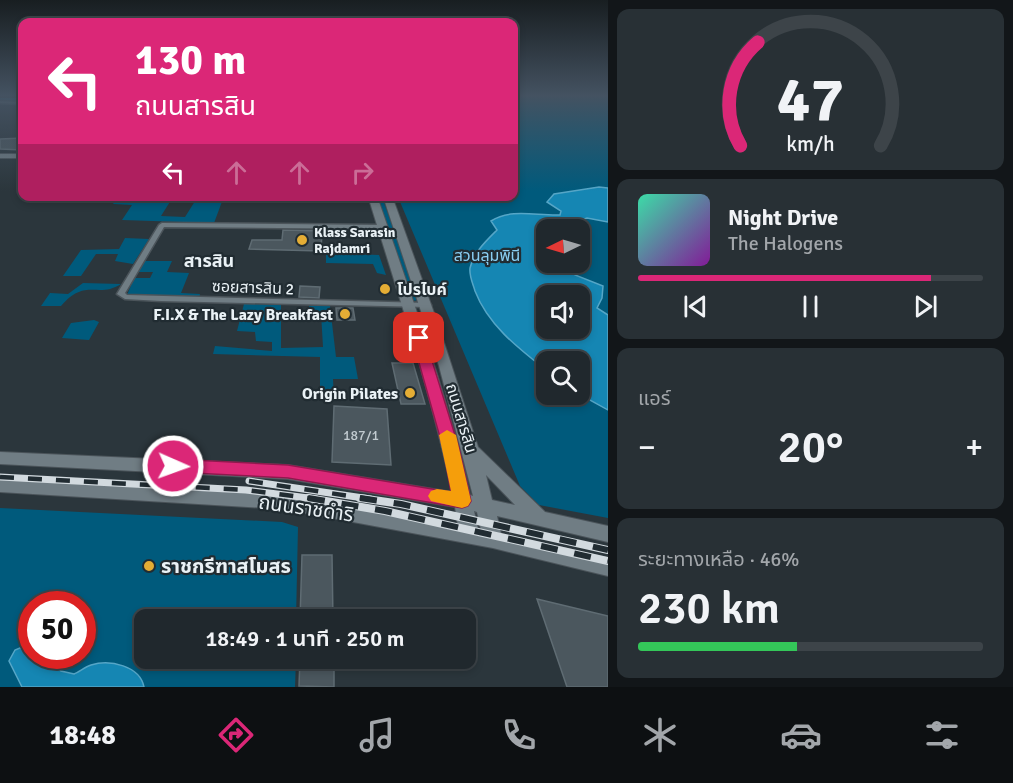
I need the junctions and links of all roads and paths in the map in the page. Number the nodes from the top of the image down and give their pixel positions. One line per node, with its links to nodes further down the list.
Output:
1 (0, 156): 2 (street)
2 (18, 156)
3 (374, 201): 5 (street, ถนนสารสิน)
4 (389, 201): 7 (street, ถนนสารสิน)
5 (382, 227): 6 (street, ถนนสารสิน); 6 (street, ซอยสารสิน 2)
6 (408, 305): 7 (street, ซอยสารสิน 2); 8 (street, ถนนสารสิน)
7 (427, 305): 9 (street, ถนนสารสิน)
8 (424, 355): 9 (street); 10 (street, ถนนสารสิน)
9 (445, 361): 10 (street); 11 (street, ถนนสารสิน)
10 (429, 371): 14 (street, ถนนสารสิน)
11 (472, 451): 15 (street, ถนนสารสิน); 16 (street)
12 (0, 458): 14 (street, ถนนราชดำริ)
13 (0, 484): 18 (street, ถนนราชดำริ)
14 (462, 501): 15 (street, ถนนราชดำริ); 18 (street, ถนนสารสิน)
15 (485, 506): 16 (street, ถนนราชดำริ); 19 (street, ถนนสารสิน)
16 (540, 519): 17 (street, ถนนราชดำริ)
17 (608, 534)
18 (470, 536): 19 (street, ถนนราชดำริ)
19 (493, 540): 20 (street, ถนนราชดำริ)
20 (608, 567)

